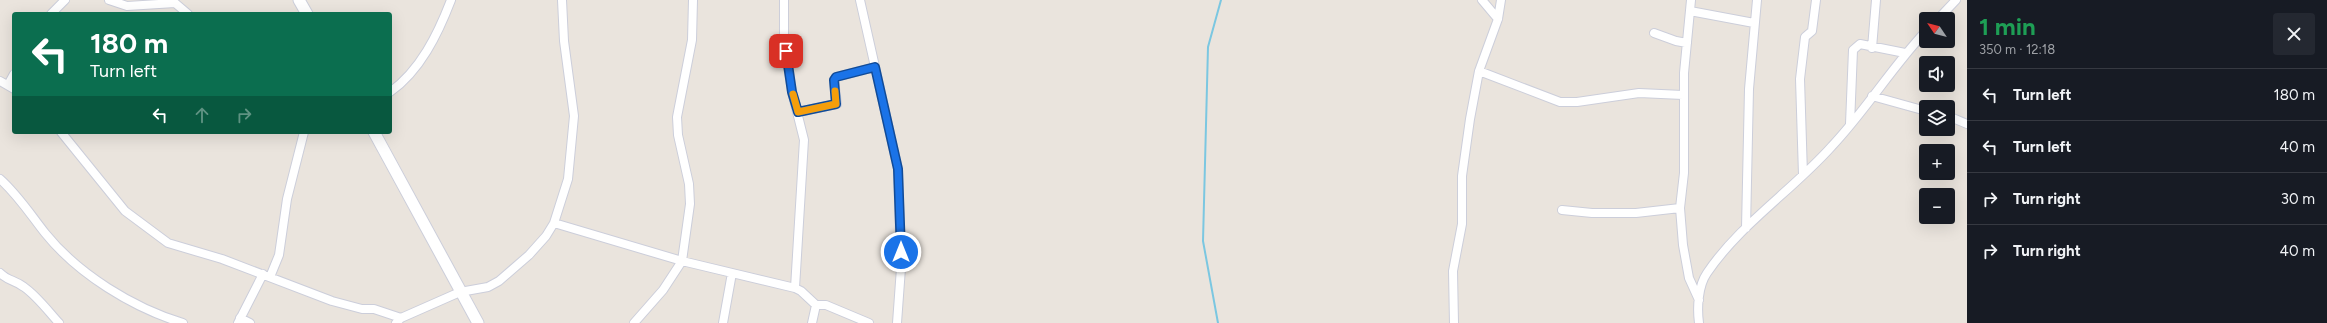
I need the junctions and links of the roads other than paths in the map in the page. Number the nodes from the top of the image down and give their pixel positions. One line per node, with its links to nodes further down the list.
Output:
1 (65, 0): 17 (street)
2 (109, 0): 18 (street)
3 (299, 0): 19 (street)
4 (450, 0): 32 (street)
5 (562, 0): 47 (street)
6 (693, 0): 49 (street)
7 (784, 0): 36 (street)
8 (860, 0): 28 (street)
9 (1482, 0): 21 (street)
10 (1501, 0): 21 (street)
11 (1691, 0): 16 (street)
12 (1757, 0): 22 (street)
13 (1816, 0): 43 (street)
14 (1876, 0): 26 (street)
15 (1956, 0): 20 (street)
16 (1690, 11): 22 (street); 25 (street)
17 (53, 12)
18 (186, 12)
19 (306, 12)
20 (1945, 12)
21 (1498, 19): 29 (street)
22 (1754, 24): 48 (street)
23 (1654, 33): 25 (street)
24 (1919, 38): 27 (street)
25 (1687, 42): 33 (street)
26 (1872, 48): 27 (street); 38 (street)
27 (1905, 53): 34 (street)
28 (875, 67): 36 (street); 67 (street)
29 (1479, 71): 33 (street); 68 (street)
30 (0, 81): 31 (street)
31 (11, 87)
32 (392, 90)
33 (1683, 95): 45 (street)
34 (1872, 96): 35 (street); 38 (street)
35 (1919, 109)
36 (798, 112): 53 (street)
37 (1955, 119): 39 (street)
38 (1850, 124): 43 (street)
39 (1967, 124)
40 (63, 134): 52 (street)
41 (303, 134): 52 (street)
42 (375, 134): 54 (street)
43 (1803, 175): 48 (street)
44 (0, 179): 60 (street)
45 (1680, 208): 46 (street); 55 (street)
46 (1562, 210)
47 (554, 223): 49 (street); 54 (street)
48 (1746, 228): 55 (street)
49 (682, 261): 51 (street); 63 (street)
50 (0, 273): 59 (street)
51 (732, 273): 53 (street); 64 (street)
52 (266, 275): 57 (street); 58 (street)
53 (795, 288): 56 (street)
54 (460, 292): 57 (street); 62 (street)
55 (1700, 301): 69 (street)
56 (816, 305): 65 (street); 66 (street)
57 (398, 320)
58 (239, 321): 61 (street)
59 (59, 323)
60 (183, 323)
61 (250, 323)
62 (478, 323)
63 (634, 323)
64 (723, 323)
65 (812, 323)
66 (869, 323)
67 (897, 323)
68 (1454, 323)
69 (1699, 323)

